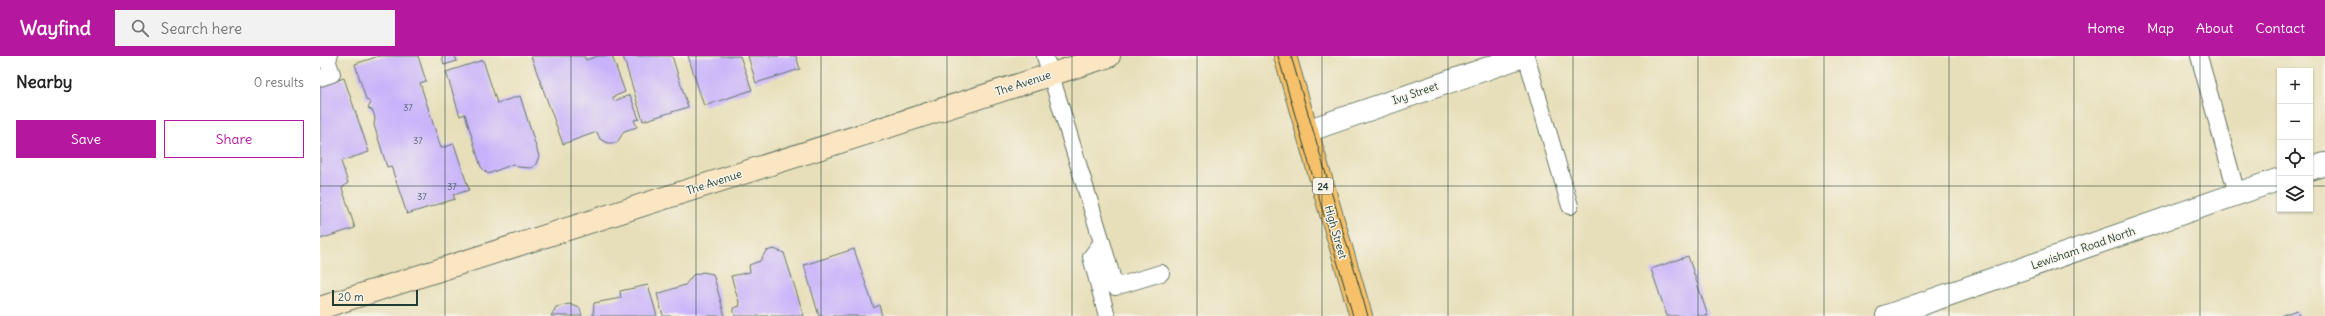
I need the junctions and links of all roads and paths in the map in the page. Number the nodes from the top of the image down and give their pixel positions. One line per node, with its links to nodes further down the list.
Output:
1 (326, 56): 7 (lane)
2 (1109, 56): 6 (street, The Avenue)
3 (1285, 56): 8 (main road, High Street / 24)
4 (1525, 56): 8 (street, Ivy Street); 13 (lane)
5 (2199, 56): 12 (lane)
6 (1048, 65): 14 (lane); 16 (street, The Avenue)
7 (320, 78)
8 (1307, 131): 18 (main road, High Street / 24)
9 (2325, 164): 10 (street)
10 (2313, 168)
11 (2277, 180): 12 (street, Lewisham Road North)
12 (2237, 194): 19 (street, Lewisham Road North)
13 (1570, 206)
14 (1102, 242): 15 (lane); 17 (lane)
15 (1161, 273)
16 (320, 308)
17 (1107, 316)
18 (1361, 316)
19 (1887, 316)

